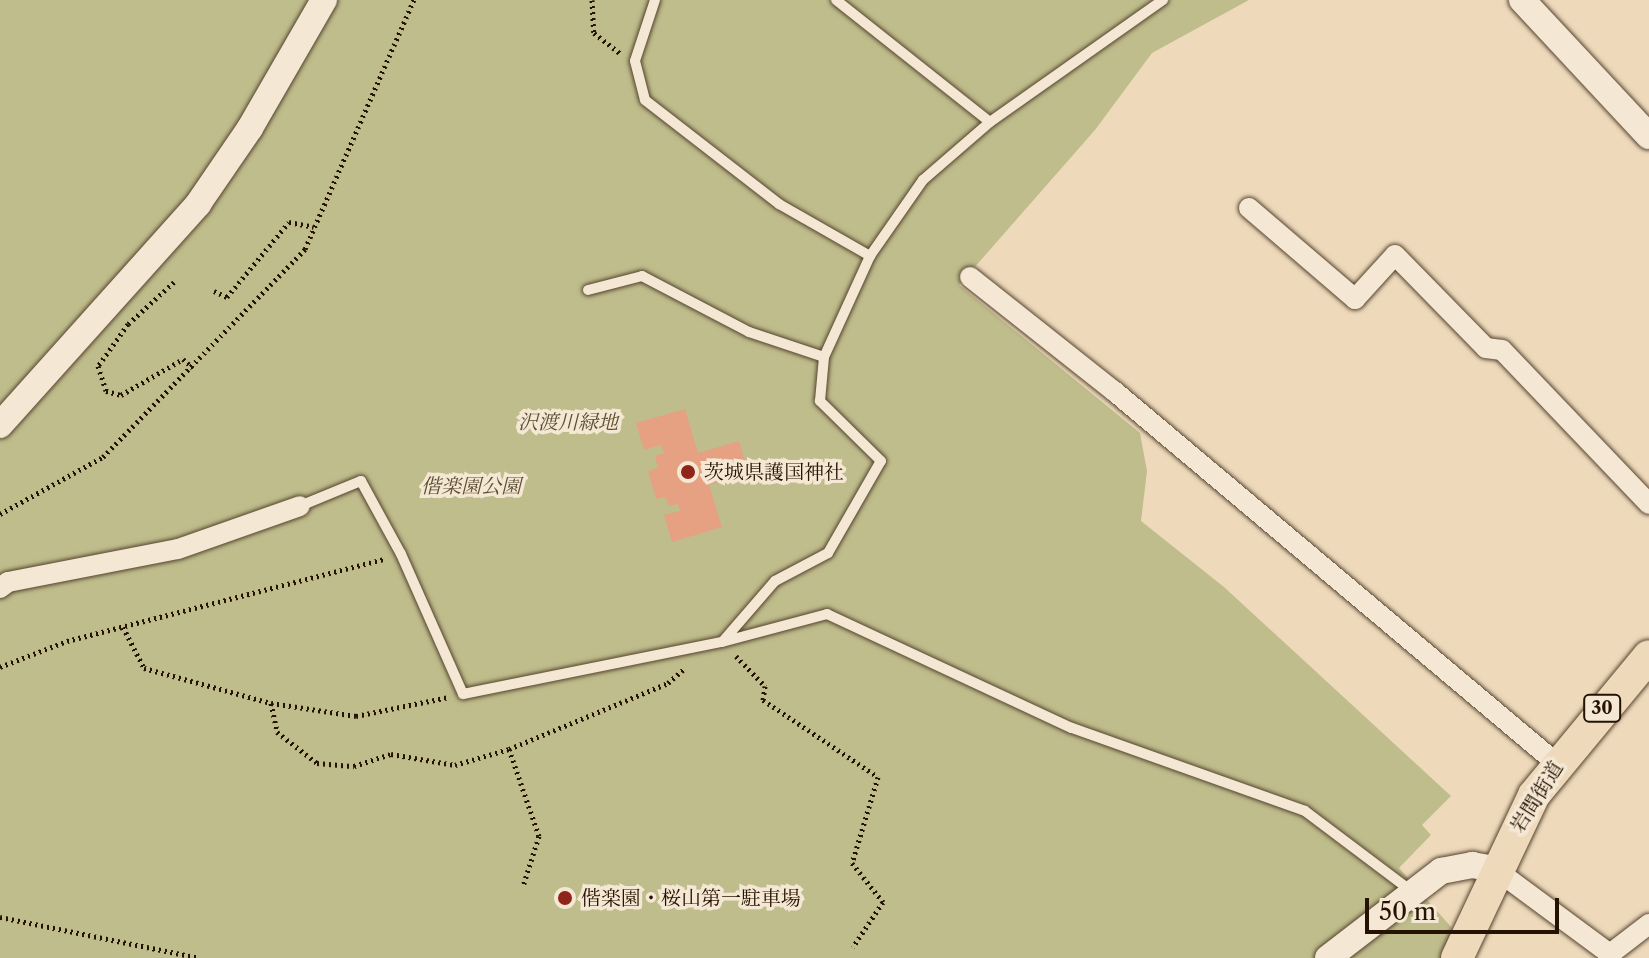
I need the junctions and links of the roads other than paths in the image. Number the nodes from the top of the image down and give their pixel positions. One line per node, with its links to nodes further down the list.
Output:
1 (324, 0): 13 (street)
2 (655, 0): 9 (lane)
3 (836, 0): 6 (lane)
4 (1163, 0): 6 (lane)
5 (1522, 0): 7 (street)
6 (990, 122): 9 (lane)
7 (1649, 136)
8 (1249, 208): 14 (street)
9 (870, 256): 12 (lane)
10 (970, 277): 19 (street)
11 (588, 290): 12 (lane)
12 (824, 357): 17 (lane)
13 (0, 425)
14 (1649, 504)
15 (300, 506): 16 (street); 17 (lane)
16 (0, 588)
17 (717, 643): 21 (lane)
18 (1649, 656): 19 (main road, 岩間街道 / 30)
19 (1556, 763): 20 (main road, 岩間街道 / 30)
20 (1495, 869): 21 (street); 22 (street); 24 (main road, 岩間街道 / 30)
21 (1411, 891): 23 (street)
22 (1649, 924)
23 (1328, 958)
24 (1457, 958)

